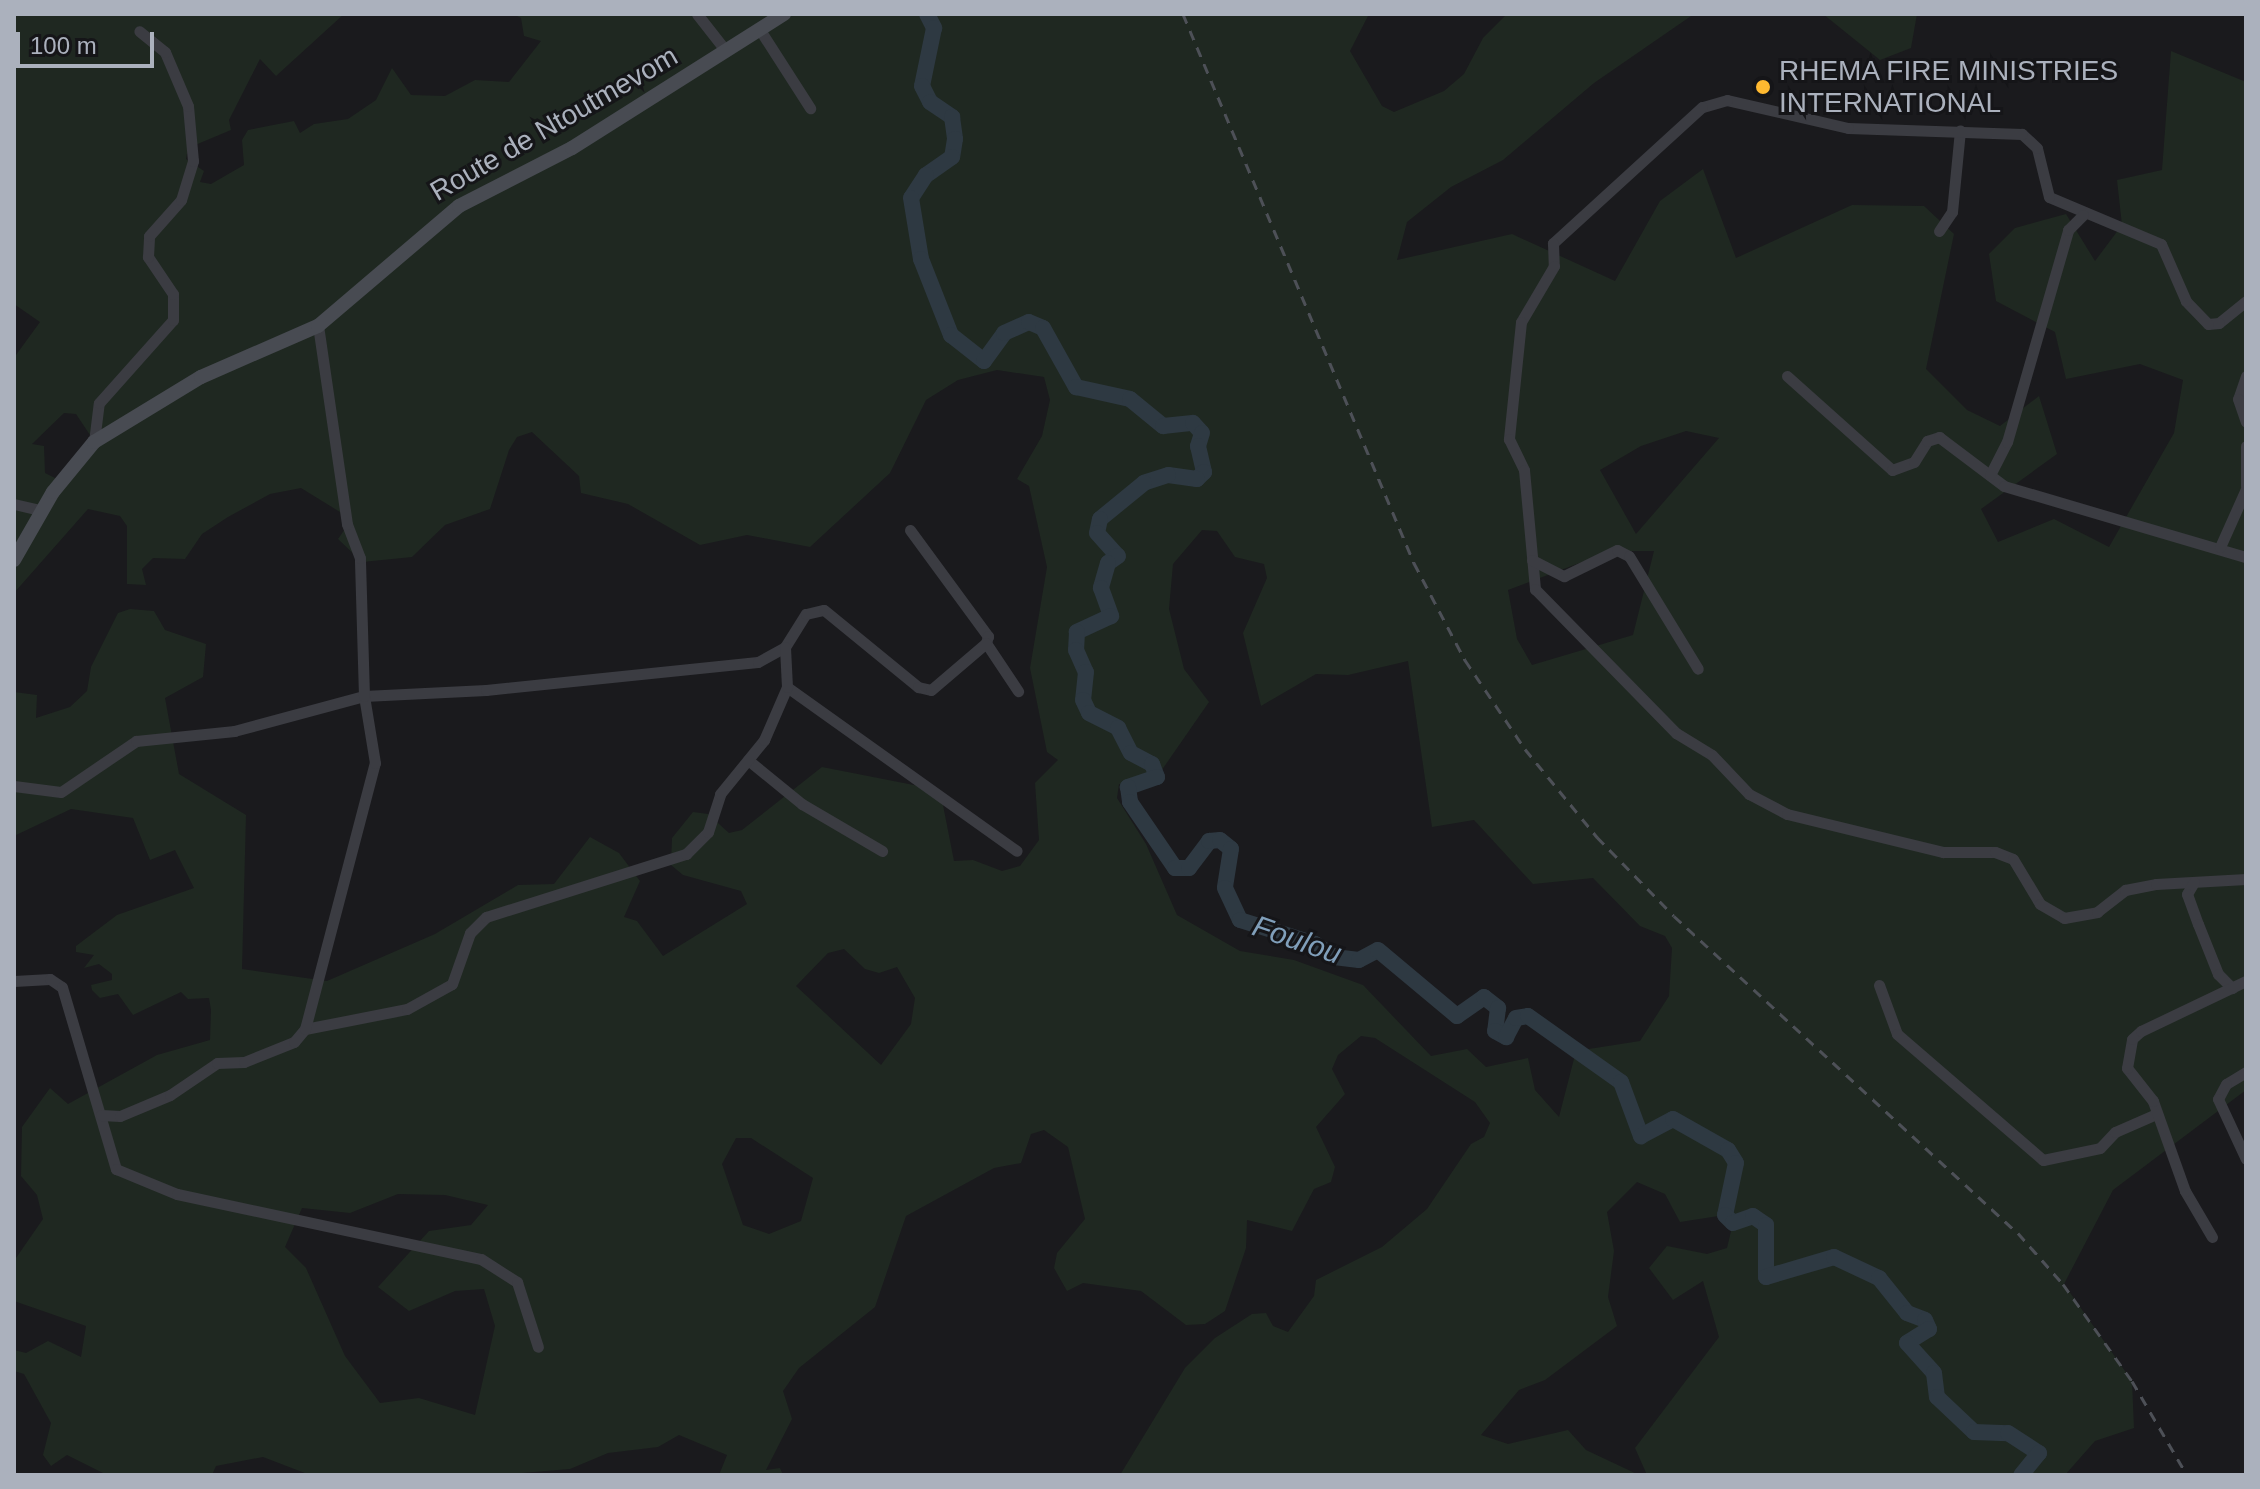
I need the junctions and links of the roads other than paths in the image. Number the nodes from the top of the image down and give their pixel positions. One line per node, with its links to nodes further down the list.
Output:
1 (697, 14): 5 (street)
2 (780, 15): 3 (street, Route de Ntoutmevom)
3 (760, 30): 5 (street, Route de Ntoutmevom); 6 (street)
4 (139, 31): 15 (street)
5 (726, 51): 11 (street, Route de Ntoutmevom)
6 (810, 108)
7 (1960, 130): 8 (street); 9 (street); 25 (street)
8 (2083, 215): 10 (street); 17 (street)
9 (1939, 231)
10 (2246, 301)
11 (318, 326): 15 (street, Route de Ntoutmevom); 31 (street)
12 (1787, 376): 17 (street)
13 (2246, 376): 14 (street)
14 (2246, 422)
15 (94, 442): 20 (street, Route de Ntoutmevom)
16 (2246, 446): 18 (street)
17 (1990, 475): 22 (street)
18 (2246, 487): 22 (street)
19 (14, 504): 20 (street)
20 (41, 510): 24 (street, Route de Ntoutmevom)
21 (910, 530): 26 (street)
22 (2220, 547): 23 (street)
23 (2246, 557)
24 (14, 560)
25 (1532, 560): 28 (street); 37 (street)
26 (986, 643): 27 (street); 30 (street)
27 (785, 647): 29 (street); 31 (street)
28 (1698, 669)
29 (787, 687): 32 (street); 35 (street)
30 (1018, 691)
31 (364, 696): 33 (street); 42 (street)
32 (748, 760): 34 (street); 42 (street)
33 (14, 786)
34 (882, 851)
35 (1017, 851)
36 (2246, 879): 37 (street)
37 (2194, 882): 41 (street)
38 (14, 981): 45 (street)
39 (2246, 981): 41 (street)
40 (1879, 985): 44 (street)
41 (2232, 988): 44 (street)
42 (305, 1029): 45 (street)
43 (2246, 1072): 46 (street)
44 (2156, 1114): 47 (street)
45 (101, 1115): 48 (street)
46 (2246, 1159)
47 (2212, 1237)
48 (538, 1347)

